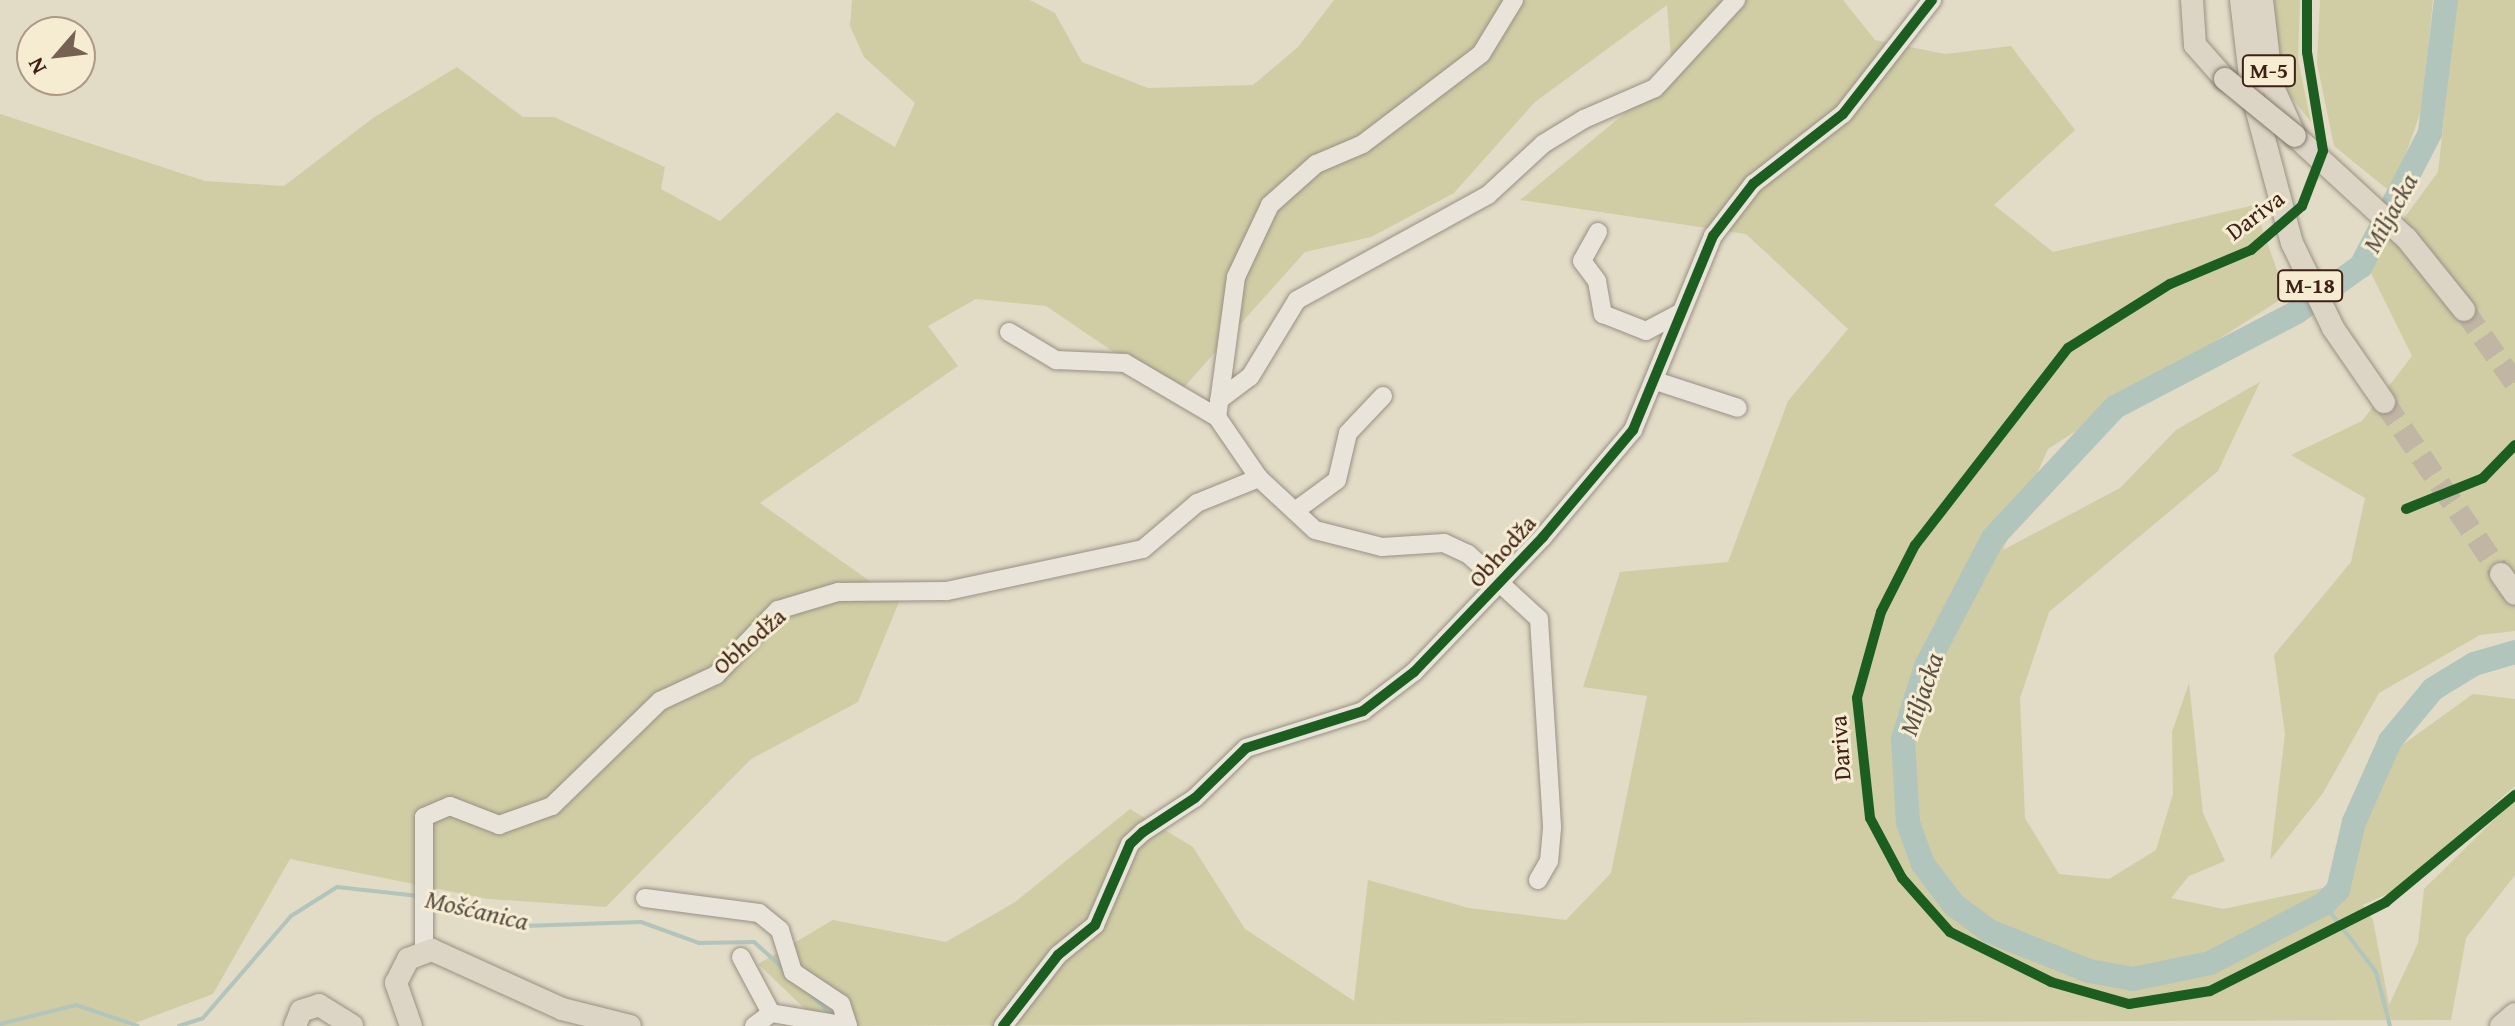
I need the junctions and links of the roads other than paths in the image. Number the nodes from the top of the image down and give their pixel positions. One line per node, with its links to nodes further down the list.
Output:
1 (1514, 0): 15 (street)
2 (1736, 0): 15 (street)
3 (1932, 0): 9 (street, Obhodža)
4 (2192, 0): 7 (main road, M-5, bridge)
5 (2241, 0): 14 (main road, M-18)
6 (2262, 0): 7 (main road, M-5)
7 (2295, 136): 10 (main road, M-5)
8 (1598, 232): 9 (street)
9 (1689, 307): 12 (street, Obhodža)
10 (2464, 310)
11 (1009, 332): 15 (street, Obhodža)
12 (1656, 381): 16 (street); 20 (street, Obhodža)
13 (1383, 396): 18 (street)
14 (2384, 402)
15 (1218, 408): 17 (street, Obhodža)
16 (1738, 408)
17 (1259, 478): 18 (street, Obhodža); 24 (street, Obhodža)
18 (1295, 511): 20 (street, Obhodža)
19 (2501, 574): 21 (main road)
20 (1500, 585): 22 (street, Obhodža); 34 (street, Obhodža)
21 (2515, 594)
22 (1538, 880)
23 (645, 898): 33 (street)
24 (424, 950): 30 (main road); 31 (main road)
25 (741, 957): 26 (street)
26 (771, 1013): 32 (street); 33 (street)
27 (2515, 1014): 35 (main road)
28 (295, 1026): 29 (main road)
29 (352, 1026)
30 (411, 1026)
31 (630, 1026)
32 (754, 1026)
33 (848, 1026)
34 (1003, 1026)
35 (2501, 1026)

